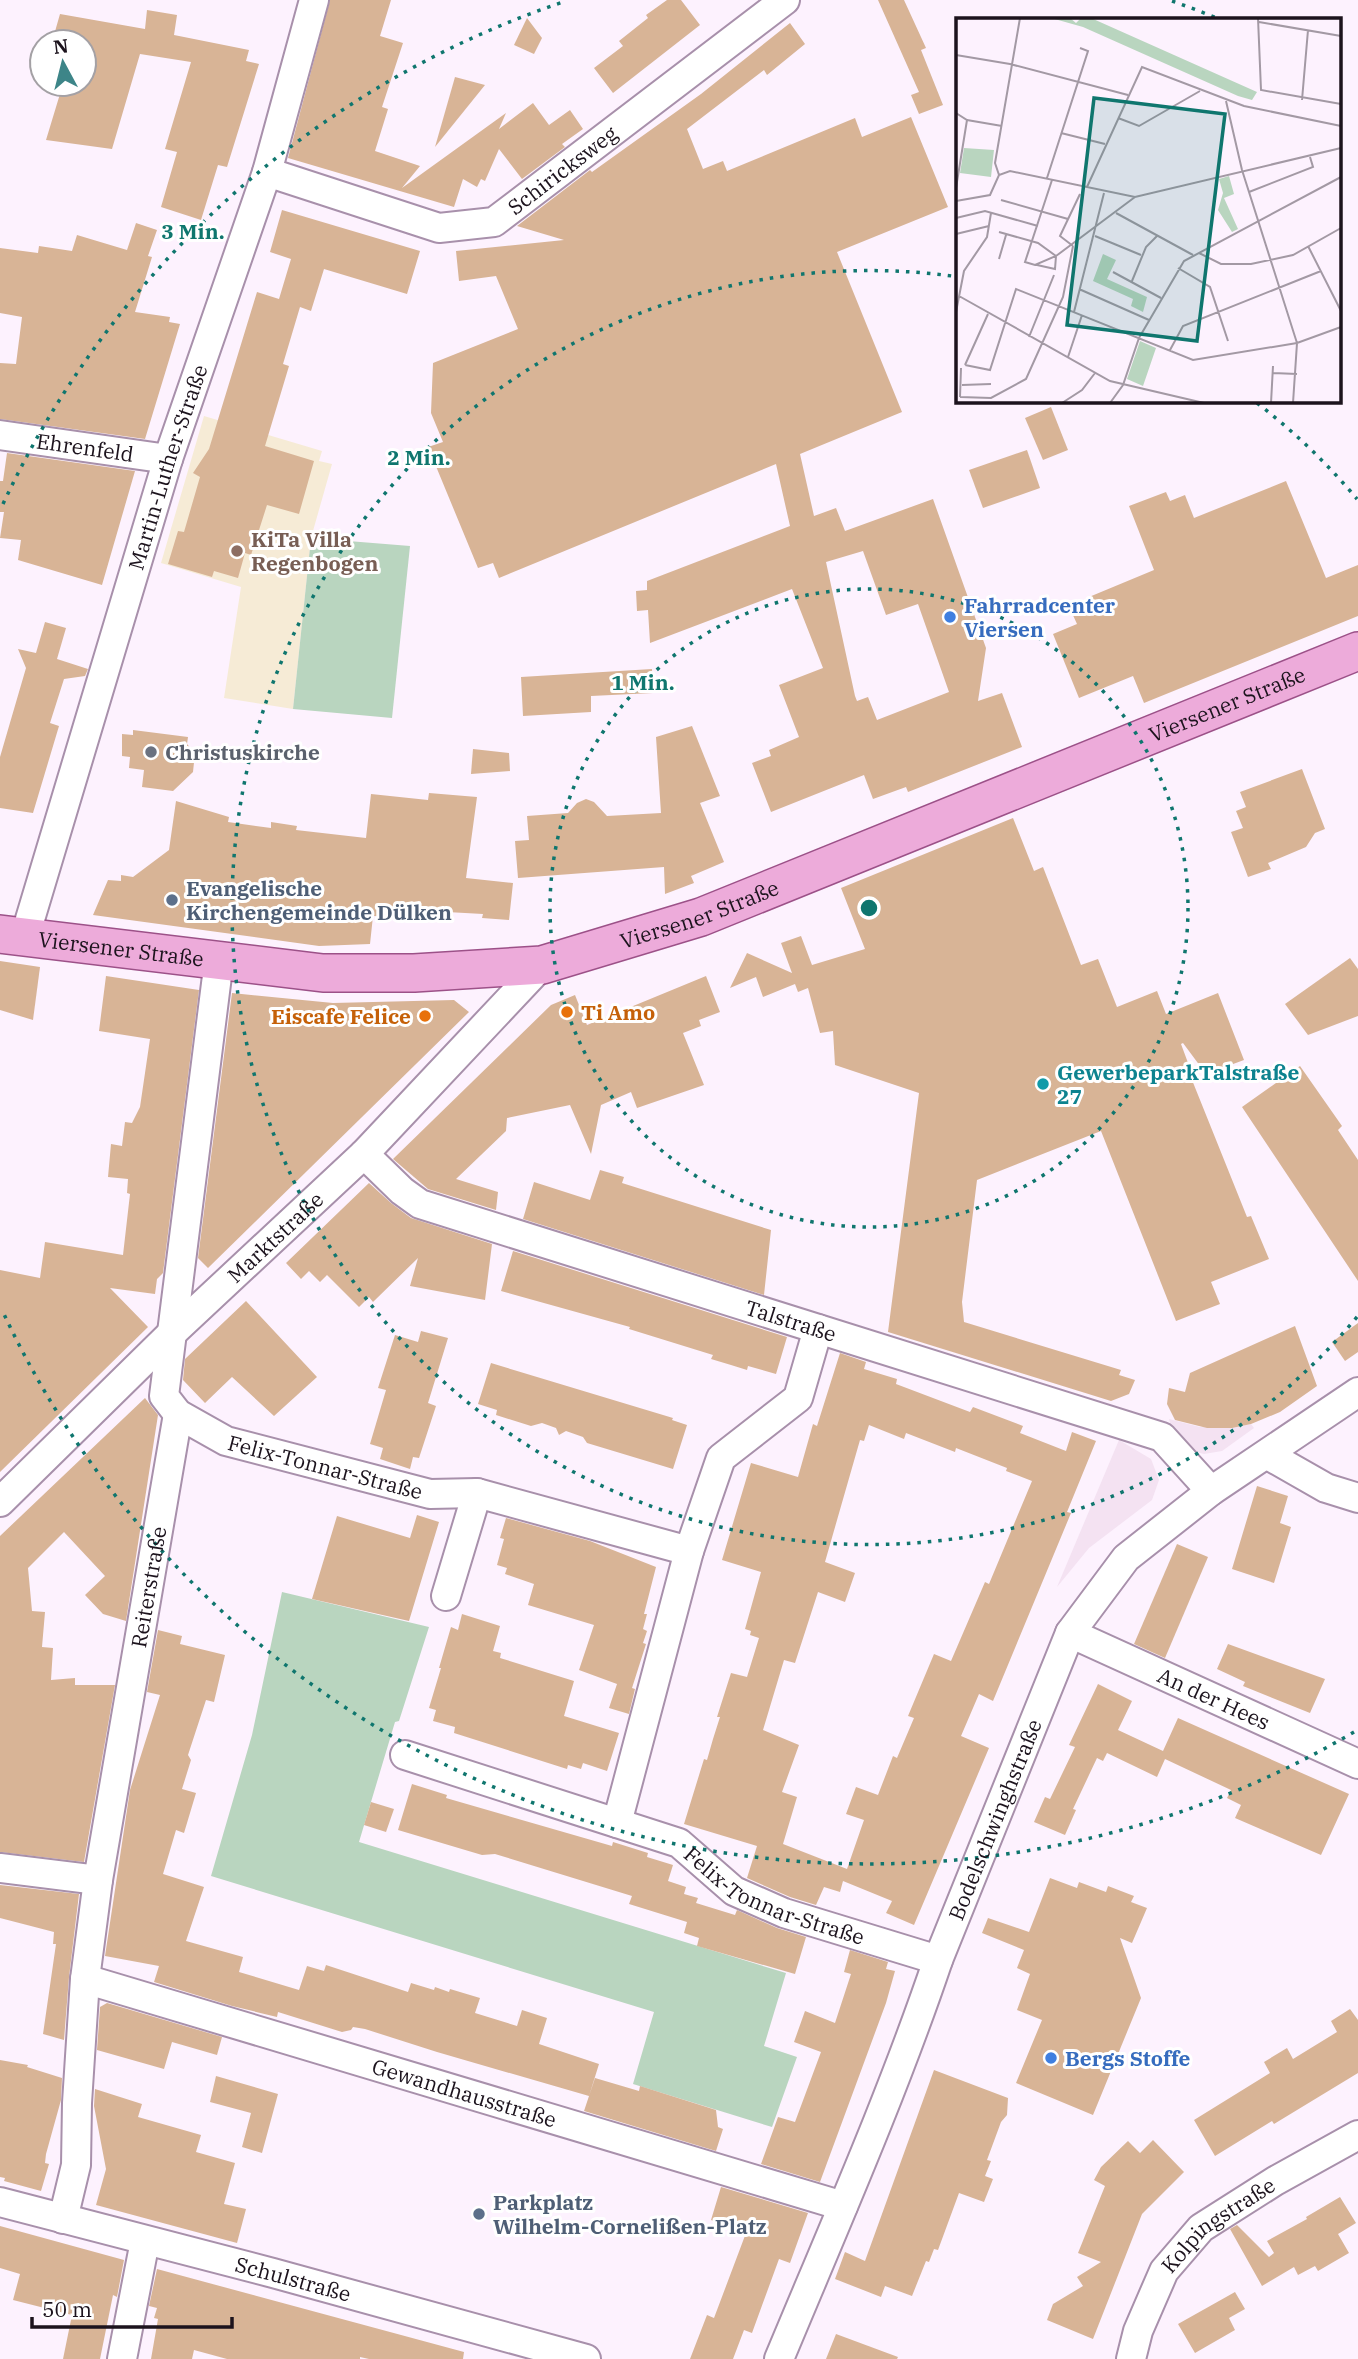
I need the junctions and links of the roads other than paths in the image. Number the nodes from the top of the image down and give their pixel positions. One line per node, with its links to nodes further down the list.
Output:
1 (314, 0): 3 (street, Martin-Luther-Straße)
2 (785, 0): 3 (street, Schiricksweg)
3 (267, 172): 5 (street, Martin-Luther-Straße)
4 (0, 436): 5 (street, Ehrenfeld)
5 (169, 459): 7 (street, Martin-Luther-Straße)
6 (1358, 651): 9 (main road, Viersener Straße)
7 (13, 935): 8 (main road, Viersener Straße)
8 (219, 960): 9 (main road, Viersener Straße); 12 (street)
9 (542, 965): 10 (street, Marktstraße)
10 (364, 1154): 11 (street, Talstraße); 12 (street, Marktstraße)
11 (818, 1329): 16 (street, Talstraße); 20 (street)
12 (171, 1334): 14 (street); 19 (street, Marktstraße)
13 (1358, 1392): 15 (street, Bodelschwinghstraße)
14 (178, 1414): 17 (street, Felix-Tonnar-Straße); 27 (street, Reiterstraße)
15 (1268, 1455): 16 (street, Bodelschwinghstraße); 18 (street)
16 (1211, 1491): 22 (street, Bodelschwinghstraße)
17 (477, 1493): 20 (street, Felix-Tonnar-Straße); 21 (street)
18 (1358, 1498)
19 (0, 1503)
20 (689, 1551): 25 (street)
21 (446, 1596)
22 (1070, 1633): 24 (street, An der Hees); 28 (street, Bodelschwinghstraße)
23 (405, 1755): 25 (street, Felix-Tonnar-Straße)
24 (1358, 1764)
25 (617, 1823): 28 (street, Felix-Tonnar-Straße)
26 (0, 1868): 27 (street)
27 (98, 1880): 29 (street, Reiterstraße)
28 (938, 1960): 32 (street, Bodelschwinghstraße)
29 (85, 1979): 32 (street, Gewandhausstraße); 33 (street, Reiterstraße)
30 (1358, 2135): 38 (street, Kolpingstraße)
31 (0, 2203): 33 (street, Schulstraße)
32 (843, 2206): 37 (street, Bodelschwinghstraße)
33 (64, 2219): 34 (street, Schulstraße)
34 (145, 2241): 35 (street); 36 (street, Schulstraße)
35 (122, 2359)
36 (586, 2359)
37 (779, 2359)
38 (1131, 2359)

